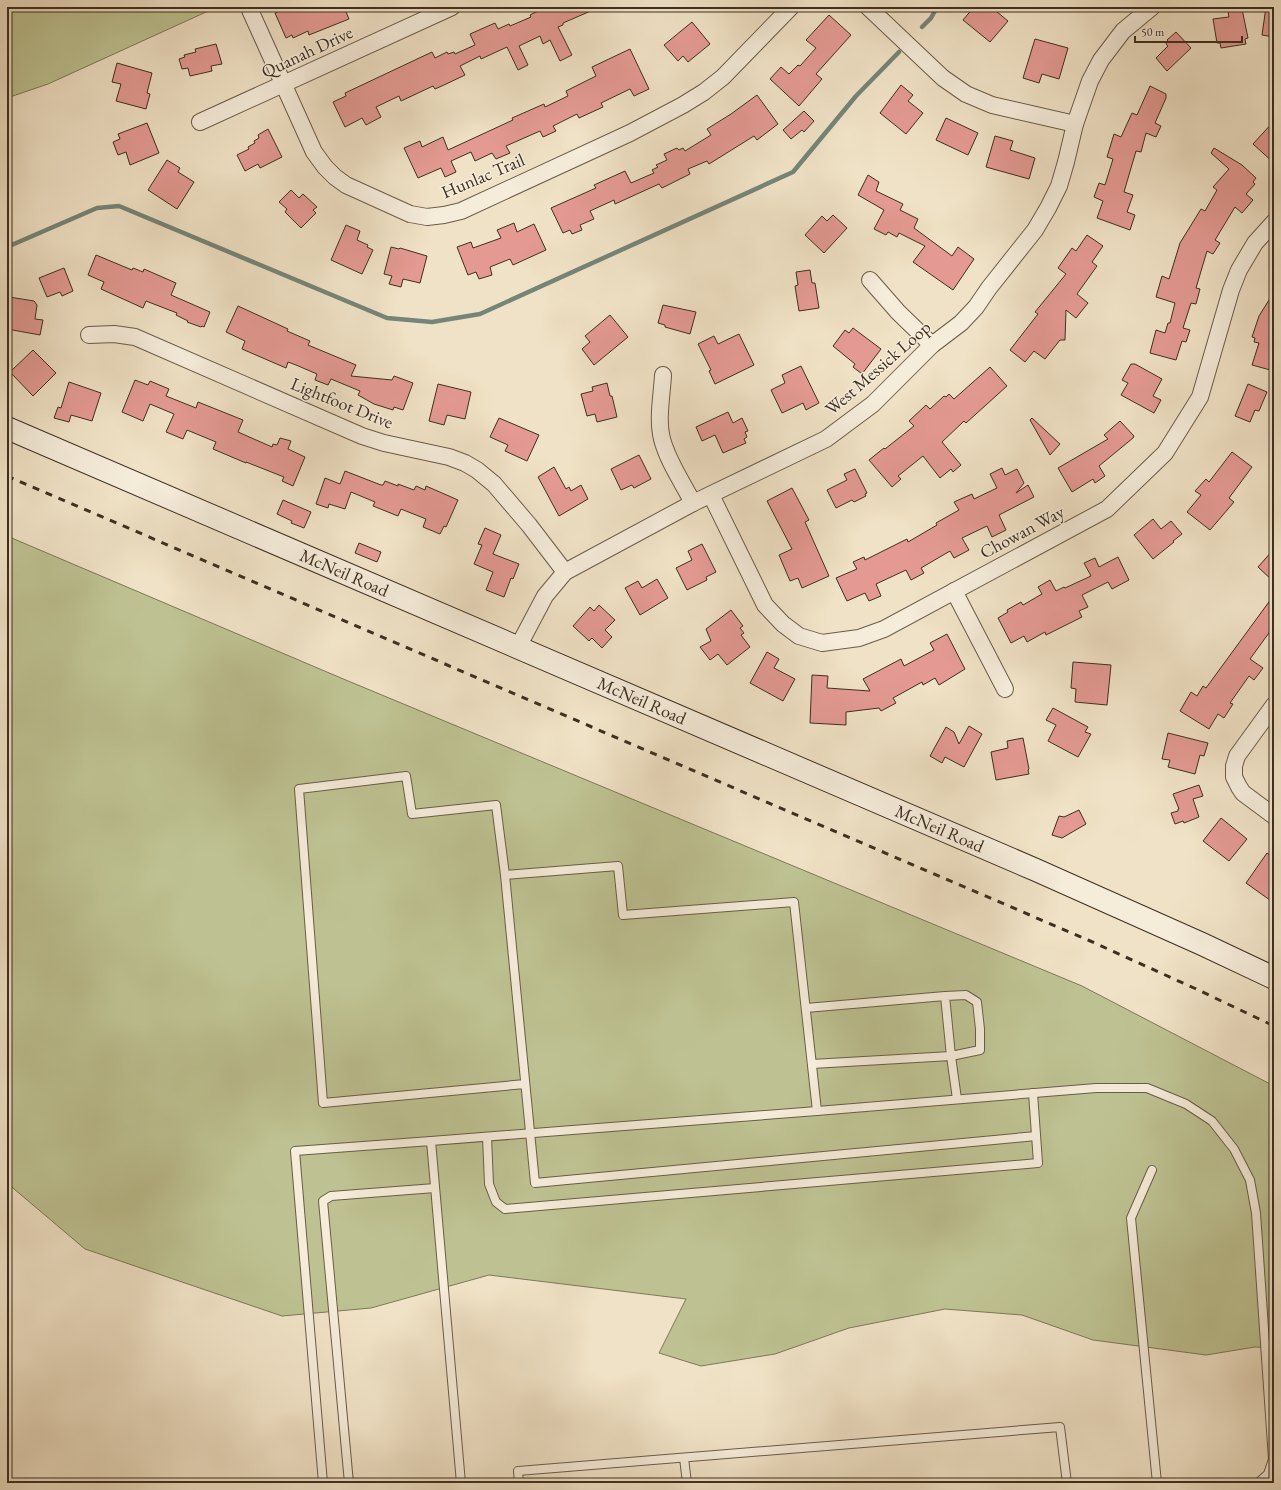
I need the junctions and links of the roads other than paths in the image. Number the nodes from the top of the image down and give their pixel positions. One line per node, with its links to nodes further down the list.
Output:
1 (452, 7): 6 (street, Quanah Drive)
2 (791, 7): 6 (street, Hunlac Trail)
3 (868, 7): 8 (street)
4 (1152, 7): 8 (street, West Messick Loop)
5 (250, 10): 6 (street, Hunlac Trail)
6 (285, 84): 7 (street, Quanah Drive)
7 (200, 122)
8 (1075, 124): 12 (street, West Messick Loop)
9 (1274, 222): 18 (street, Chowan Way)
10 (870, 280): 12 (street)
11 (89, 336): 17 (street, Lightfoot Drive)
12 (932, 345): 15 (street, West Messick Loop)
13 (663, 375): 16 (street)
14 (7, 428): 19 (main road, McNeil Road)
15 (711, 495): 16 (street, West Messick Loop); 18 (street, Chowan Way)
16 (693, 503): 17 (street, West Messick Loop)
17 (565, 572): 19 (street, West Messick Loop)
18 (954, 592): 20 (street)
19 (518, 647): 24 (main road, McNeil Road)
20 (1005, 689)
21 (1274, 705): 22 (street)
22 (1274, 816)
23 (505, 875): 26 (lane); 29 (lane); 29 (lane)
24 (1274, 978)
25 (945, 996): 26 (lane); 27 (lane); 27 (lane)
26 (806, 1008): 28 (lane)
27 (951, 1056): 28 (lane); 31 (lane)
28 (812, 1064): 32 (lane)
29 (525, 1084): 33 (lane)
30 (1034, 1093): 31 (lane); 34 (lane); 47 (lane)
31 (957, 1099): 32 (lane)
32 (817, 1111): 33 (lane)
33 (530, 1133): 34 (lane); 35 (lane)
34 (1036, 1136): 35 (lane)
35 (487, 1137): 36 (lane)
36 (431, 1141): 38 (lane); 40 (lane)
37 (1152, 1170): 46 (lane)
38 (435, 1188): 41 (lane); 42 (lane)
39 (684, 1458): 43 (lane); 44 (lane); 45 (lane)
40 (323, 1483)
41 (349, 1483)
42 (461, 1483)
43 (519, 1483)
44 (687, 1483)
45 (1067, 1483)
46 (1157, 1483)
47 (1258, 1483)

